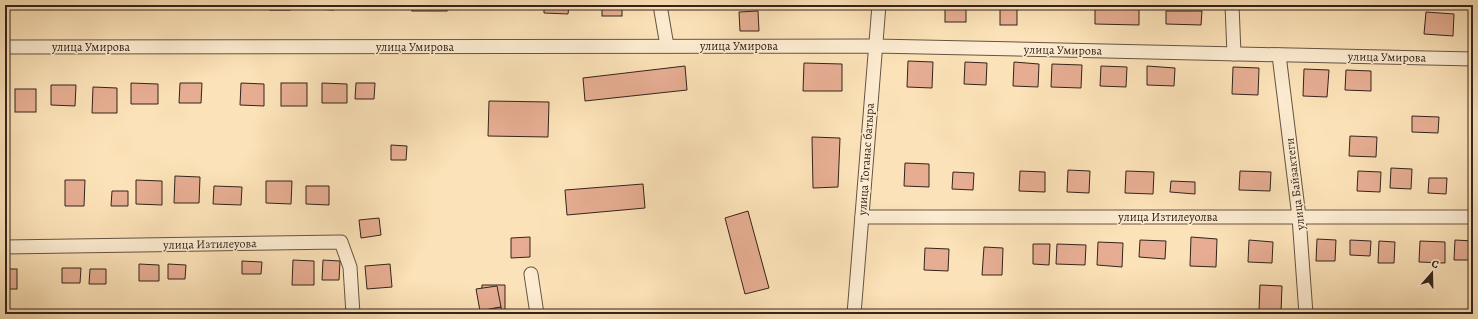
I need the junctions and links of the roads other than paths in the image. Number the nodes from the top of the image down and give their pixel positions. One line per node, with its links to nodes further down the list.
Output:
1 (660, 5): 4 (street)
2 (879, 5): 5 (street, улица Тоганас батыра)
3 (1232, 5): 7 (street)
4 (667, 46): 5 (street, улица Умирова); 6 (street, улица Умирова)
5 (875, 46): 7 (street, улица Умирова); 10 (street, улица Тоганас батыра)
6 (5, 48)
7 (1234, 54): 8 (street, улица Умирова)
8 (1279, 55): 9 (street, улица Умирова); 11 (street, улица Байзактеги)
9 (1473, 59)
10 (862, 217): 11 (street, улица Изтилеуолва); 17 (street, улица Тоганас батыра)
11 (1299, 217): 12 (street, улица Изтилеуолва); 18 (street, улица Байзактеги)
12 (1473, 217)
13 (5, 247): 15 (street, улица Изтилеуова)
14 (531, 274): 16 (street)
15 (353, 314)
16 (537, 314)
17 (854, 314)
18 (1306, 314)

